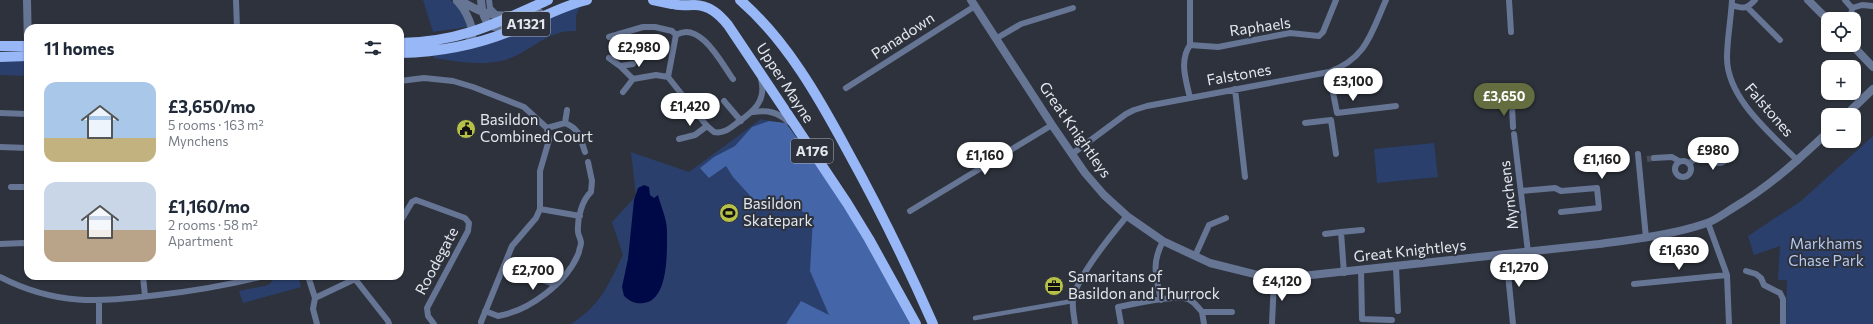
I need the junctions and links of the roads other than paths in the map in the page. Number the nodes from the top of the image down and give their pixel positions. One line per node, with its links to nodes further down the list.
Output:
1 (27, 0): 33 (street)
2 (236, 0): 34 (street)
3 (457, 0): 37 (street)
4 (460, 0): 30 (street)
5 (481, 0): 30 (street)
6 (490, 0): 32 (street)
7 (548, 0): 28 (main road, A1321)
8 (587, 0): 24 (main road, A1321)
9 (653, 0): 19 (main road, Upper Mayne)
10 (697, 0): 22 (main road)
11 (740, 0): 153 (main road, Upper Mayne / A176)
12 (1190, 0): 44 (street)
13 (1336, 0): 44 (street, Raphaels)
14 (1386, 0): 58 (street, Falstones)
15 (1509, 0): 36 (street)
16 (1755, 0): 26 (street)
17 (1808, 0): 31 (street)
18 (1845, 0): 27 (street)
19 (670, 2): 22 (main road, Upper Mayne / A176)
20 (973, 3): 40 (street, Great Knightleys); 63 (street, Panadown)
21 (1732, 3): 26 (street); 96 (street, Falstones)
22 (686, 6): 57 (main road, Upper Mayne / A176)
23 (1873, 6): 27 (street)
24 (562, 7): 35 (street); 43 (main road, A1321)
25 (1073, 8): 40 (street)
26 (1748, 8): 41 (street)
27 (1852, 8): 29 (street)
28 (524, 11): 32 (street); 35 (main road, A1321)
29 (1852, 12)
30 (484, 13): 32 (street); 35 (street)
31 (1821, 13)
32 (497, 15)
33 (28, 24)
34 (237, 24)
35 (491, 26): 37 (main road, A1321)
36 (1512, 32)
37 (472, 33): 42 (main road, A1321); 43 (street)
38 (676, 35): 39 (street); 59 (street); 60 (street)
39 (609, 37)
40 (997, 38): 81 (street, Great Knightleys)
41 (1780, 40)
42 (404, 43)
43 (465, 45): 49 (main road, A1321)
44 (1190, 45): 67 (street)
45 (0, 46): 46 (main road)
46 (24, 46)
47 (24, 52): 51 (street)
48 (1859, 52): 56 (street)
49 (404, 53)
50 (0, 56): 51 (main road)
51 (17, 56): 52 (main road)
52 (24, 56)
53 (609, 58): 55 (street)
54 (633, 64): 55 (street)
55 (620, 66): 62 (street)
56 (1873, 67)
57 (758, 70): 73 (street); 86 (main road, Upper Mayne / A176)
58 (1329, 72): 64 (street, Falstones); 75 (street)
59 (668, 77): 62 (street); 82 (street)
60 (732, 79)
61 (404, 80): 84 (street)
62 (633, 80): 66 (street)
63 (846, 88)
64 (1235, 89): 67 (street, Falstones); 99 (street)
65 (1873, 89): 71 (street)
66 (623, 92)
67 (1190, 98): 92 (street, Falstones)
68 (724, 101): 77 (street)
69 (1396, 106): 75 (street)
70 (1512, 106): 83 (street)
71 (1853, 108)
72 (567, 110): 79 (street)
73 (754, 112): 77 (street); 86 (street)
74 (0, 113): 76 (street)
75 (1337, 113): 78 (street)
76 (24, 114)
77 (741, 120): 82 (street)
78 (1331, 120): 80 (street); 93 (street)
79 (565, 123): 84 (street); 91 (street)
80 (1305, 123)
81 (1052, 125): 92 (street, Great Knightleys); 104 (street)
82 (707, 126): 87 (street)
83 (1513, 127)
84 (547, 128): 103 (street)
85 (1514, 134): 102 (street, Mynchens)
86 (804, 138): 152 (main road, Upper Mayne / A176)
87 (679, 139)
88 (1821, 139): 96 (street, Great Knightleys)
89 (0, 147): 90 (street)
90 (24, 148)
91 (585, 152)
92 (1072, 154): 108 (street, Great Knightleys)
93 (1336, 154)
94 (1711, 155): 98 (street)
95 (1679, 161): 98 (street); 98 (street); 114 (street)
96 (1798, 161): 110 (street, Great Knightleys)
97 (588, 162): 107 (street)
98 (1689, 163)
99 (1245, 178)
100 (11, 187): 101 (street)
101 (24, 187)
102 (1522, 191): 105 (street); 118 (street, Mynchens)
103 (540, 209): 107 (street); 121 (street)
104 (910, 211)
105 (1561, 212)
106 (404, 215): 151 (street, Roodegate)
107 (580, 216): 135 (street)
108 (1127, 216): 115 (street, Great Knightleys); 140 (street)
109 (1226, 218): 120 (street)
110 (1708, 223): 114 (street, Great Knightleys); 126 (street)
111 (1362, 230): 112 (street, Great Knightleys)
112 (1341, 232): 113 (street, Great Knightleys); 125 (street, Great Knightleys)
113 (1325, 234)
114 (1646, 238): 118 (street, Great Knightleys)
115 (1163, 241): 120 (street, Great Knightleys); 139 (street)
116 (0, 244): 117 (street)
117 (24, 244)
118 (1528, 252): 119 (street, Great Knightleys)
119 (1506, 254): 122 (street, Great Knightleys); 158 (street)
120 (1195, 256): 128 (street, Great Knightleys)
121 (504, 265): 135 (street); 141 (street)
122 (1396, 267): 123 (street, Great Knightleys); 142 (street)
123 (1361, 270): 125 (street, Great Knightleys); 146 (street)
124 (1746, 271): 160 (street)
125 (1344, 273): 128 (street, Great Knightleys)
126 (1727, 275): 134 (street); 159 (street)
127 (0, 277): 138 (street)
128 (1274, 279): 157 (street)
129 (143, 280): 136 (street)
130 (245, 280): 136 (street)
131 (309, 280): 137 (street)
132 (353, 280): 137 (street)
133 (356, 280): 150 (street)
134 (1634, 284)
135 (556, 285): 141 (street)
136 (145, 296): 138 (street)
137 (315, 298): 149 (street)
138 (99, 300): 148 (street)
139 (1161, 300): 143 (street); 155 (street)
140 (1073, 301): 145 (street); 154 (street)
141 (484, 311): 147 (street)
142 (1398, 311)
143 (1202, 312): 144 (street); 156 (street)
144 (1232, 312)
145 (975, 318)
146 (1392, 320)
147 (481, 322)
148 (99, 324)
149 (317, 324)
150 (388, 324)
151 (434, 324)
152 (916, 324)
153 (933, 324)
154 (1075, 324)
155 (1121, 324)
156 (1204, 324)
157 (1273, 324)
158 (1513, 324)
159 (1729, 324)
160 (1782, 324)

